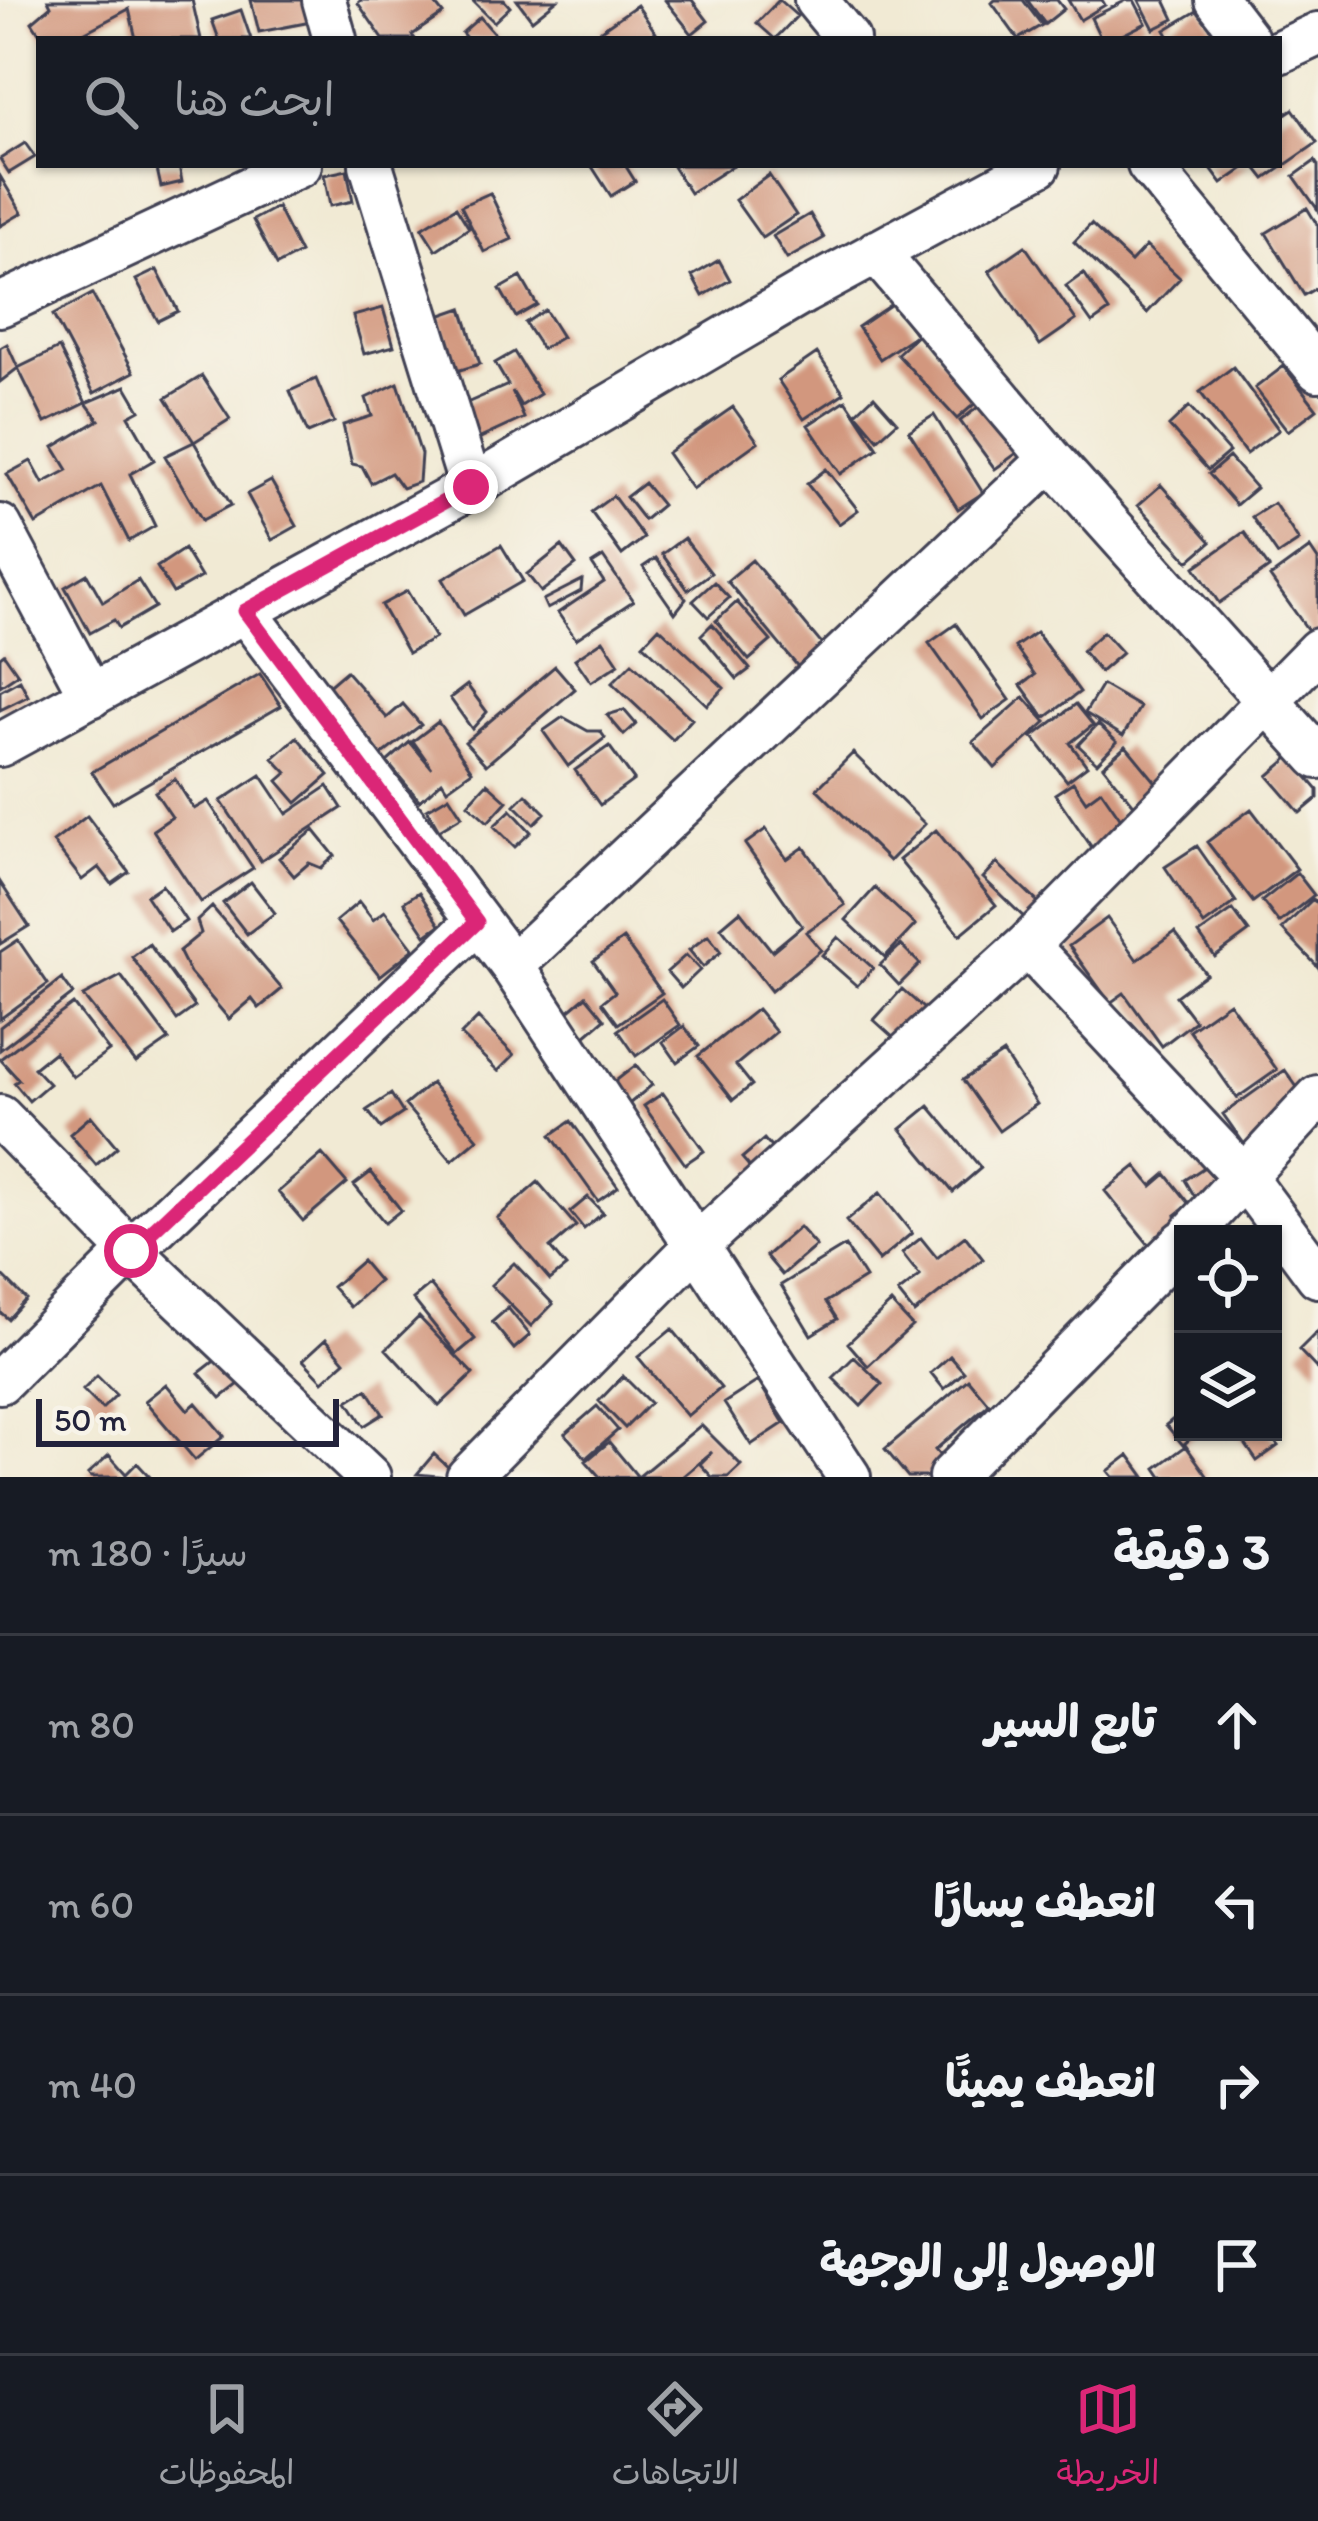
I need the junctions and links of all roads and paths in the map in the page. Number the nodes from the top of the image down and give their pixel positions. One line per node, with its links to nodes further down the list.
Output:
1 (324, 0): 5 (street)
2 (816, 0): 6 (street)
3 (1217, 0): 7 (street)
4 (1318, 34): 8 (street)
5 (334, 36)
6 (846, 36)
7 (1245, 36)
8 (1282, 51)
9 (294, 168): 15 (street)
10 (372, 168): 18 (street)
11 (1025, 168): 13 (street)
12 (1151, 168): 16 (street)
13 (965, 180): 14 (street)
14 (876, 252): 17 (street); 18 (street)
15 (0, 305)
16 (1318, 370)
17 (1051, 459): 23 (street); 28 (street)
18 (471, 487): 20 (street)
19 (0, 526): 22 (street)
20 (245, 611): 22 (street); 26 (street)
21 (1318, 650): 23 (street)
22 (91, 696): 24 (street)
23 (1268, 703): 25 (street); 27 (street)
24 (0, 746)
25 (1318, 757)
26 (477, 922): 28 (street); 34 (street)
27 (1027, 945): 31 (street); 33 (street)
28 (512, 966): 33 (street)
29 (1318, 1097): 31 (street)
30 (0, 1117): 34 (street)
31 (1246, 1179): 32 (street); 36 (street)
32 (1200, 1225)
33 (695, 1246): 39 (street); 40 (street)
34 (131, 1251): 37 (street); 38 (street)
35 (1174, 1251): 41 (street)
36 (1318, 1276)
37 (0, 1382)
38 (369, 1477)
39 (468, 1477)
40 (849, 1477)
41 (950, 1477)

